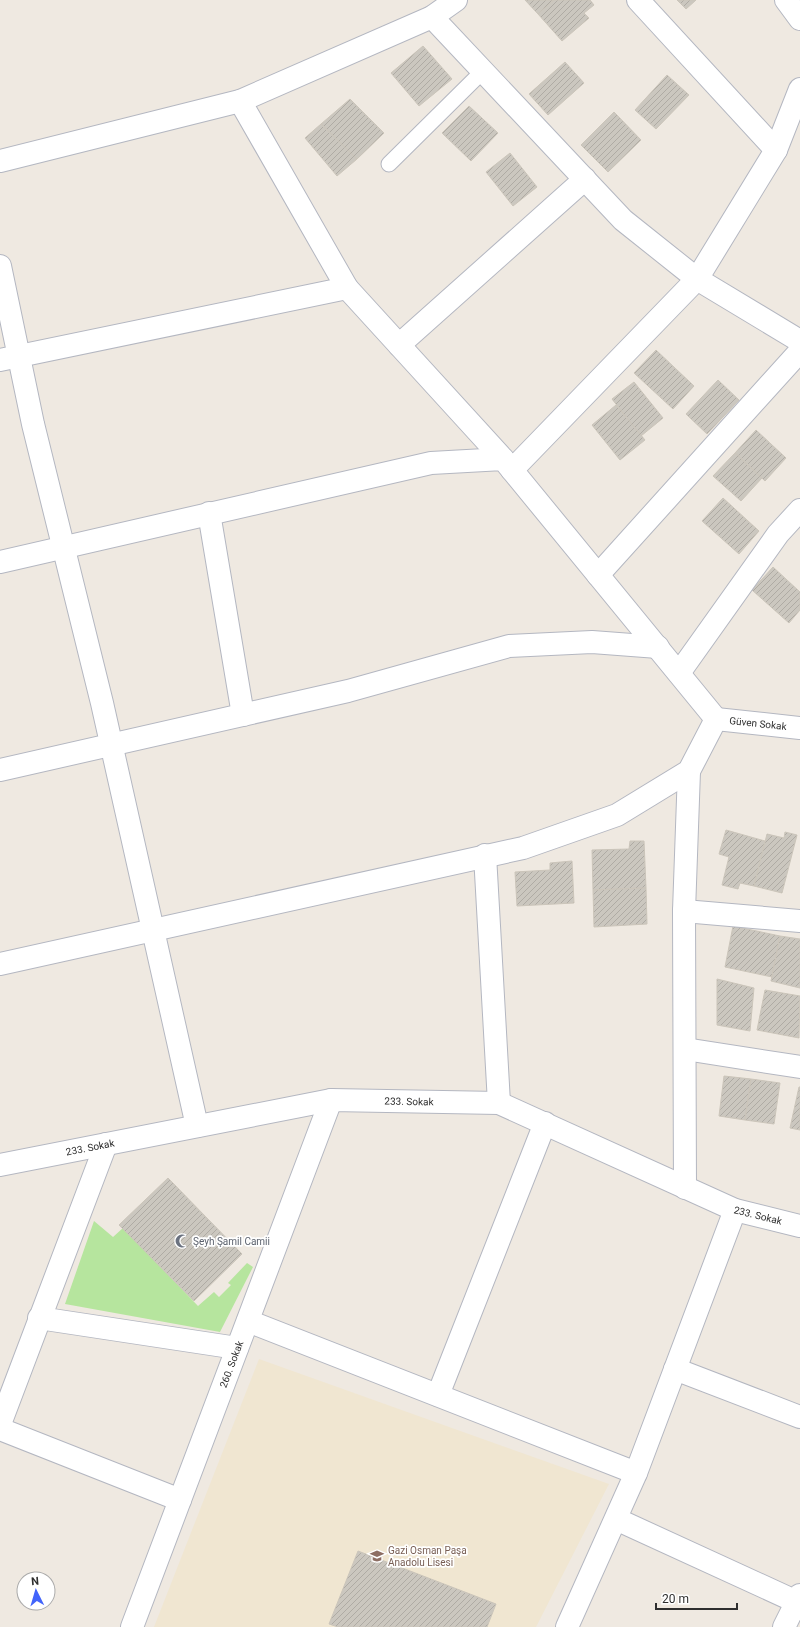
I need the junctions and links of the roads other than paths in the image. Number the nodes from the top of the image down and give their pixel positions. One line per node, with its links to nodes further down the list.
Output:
1 (456, 0): 4 (street)
2 (638, 0): 9 (street)
3 (786, 0): 5 (street)
4 (432, 17): 6 (street); 8 (street)
5 (800, 19)
6 (483, 71): 11 (lane); 12 (street)
7 (800, 89): 9 (street)
8 (240, 101): 10 (street); 15 (street)
9 (776, 150): 14 (street)
10 (0, 161)
11 (388, 164)
12 (585, 179): 14 (street); 17 (street)
13 (0, 266): 19 (street)
14 (697, 279): 16 (street); 20 (street)
15 (347, 288): 17 (street); 19 (street)
16 (800, 341)
17 (399, 345): 20 (street)
18 (800, 351): 25 (street)
19 (9, 358): 23 (street)
20 (508, 465): 22 (street); 25 (street)
21 (800, 510): 27 (street)
22 (209, 513): 23 (street); 28 (street)
23 (63, 546): 24 (street); 31 (street)
24 (0, 562)
25 (598, 574): 26 (street)
26 (658, 647): 27 (street); 28 (street)
27 (679, 673): 29 (street)
28 (243, 715): 31 (street)
29 (716, 719): 30 (street, Güven Sokak); 33 (street)
30 (800, 728)
31 (111, 745): 32 (street); 37 (street)
32 (0, 770)
33 (689, 771): 34 (street); 35 (street)
34 (485, 856): 37 (street); 42 (street)
35 (684, 911): 36 (street); 39 (street)
36 (800, 921)
37 (153, 931): 38 (street); 44 (street)
38 (0, 964)
39 (685, 1048): 40 (street); 47 (street)
40 (800, 1067)
41 (331, 1100): 42 (street, 233. Sokak); 44 (street, 233. Sokak); 51 (street, 260. Sokak)
42 (499, 1103): 43 (street, 233. Sokak)
43 (545, 1123): 47 (street, 233. Sokak); 54 (street)
44 (197, 1126): 45 (street, 233. Sokak)
45 (106, 1144): 46 (street, 233. Sokak); 50 (street)
46 (0, 1165)
47 (685, 1188): 48 (street, 233. Sokak)
48 (735, 1210): 49 (street, 233. Sokak); 53 (street)
49 (800, 1226)
50 (39, 1318): 52 (street); 56 (street)
51 (248, 1321): 52 (street, 260. Sokak); 54 (street)
52 (237, 1348): 59 (street, 260. Sokak)
53 (675, 1369): 55 (street); 58 (street)
54 (438, 1395): 58 (street)
55 (800, 1417)
56 (0, 1424)
57 (0, 1429): 59 (street)
58 (636, 1473): 60 (street)
59 (180, 1500): 62 (street, 260. Sokak)
60 (616, 1519): 61 (street); 63 (street)
61 (798, 1598): 64 (street)
62 (132, 1627)
63 (567, 1627)
64 (784, 1627)

